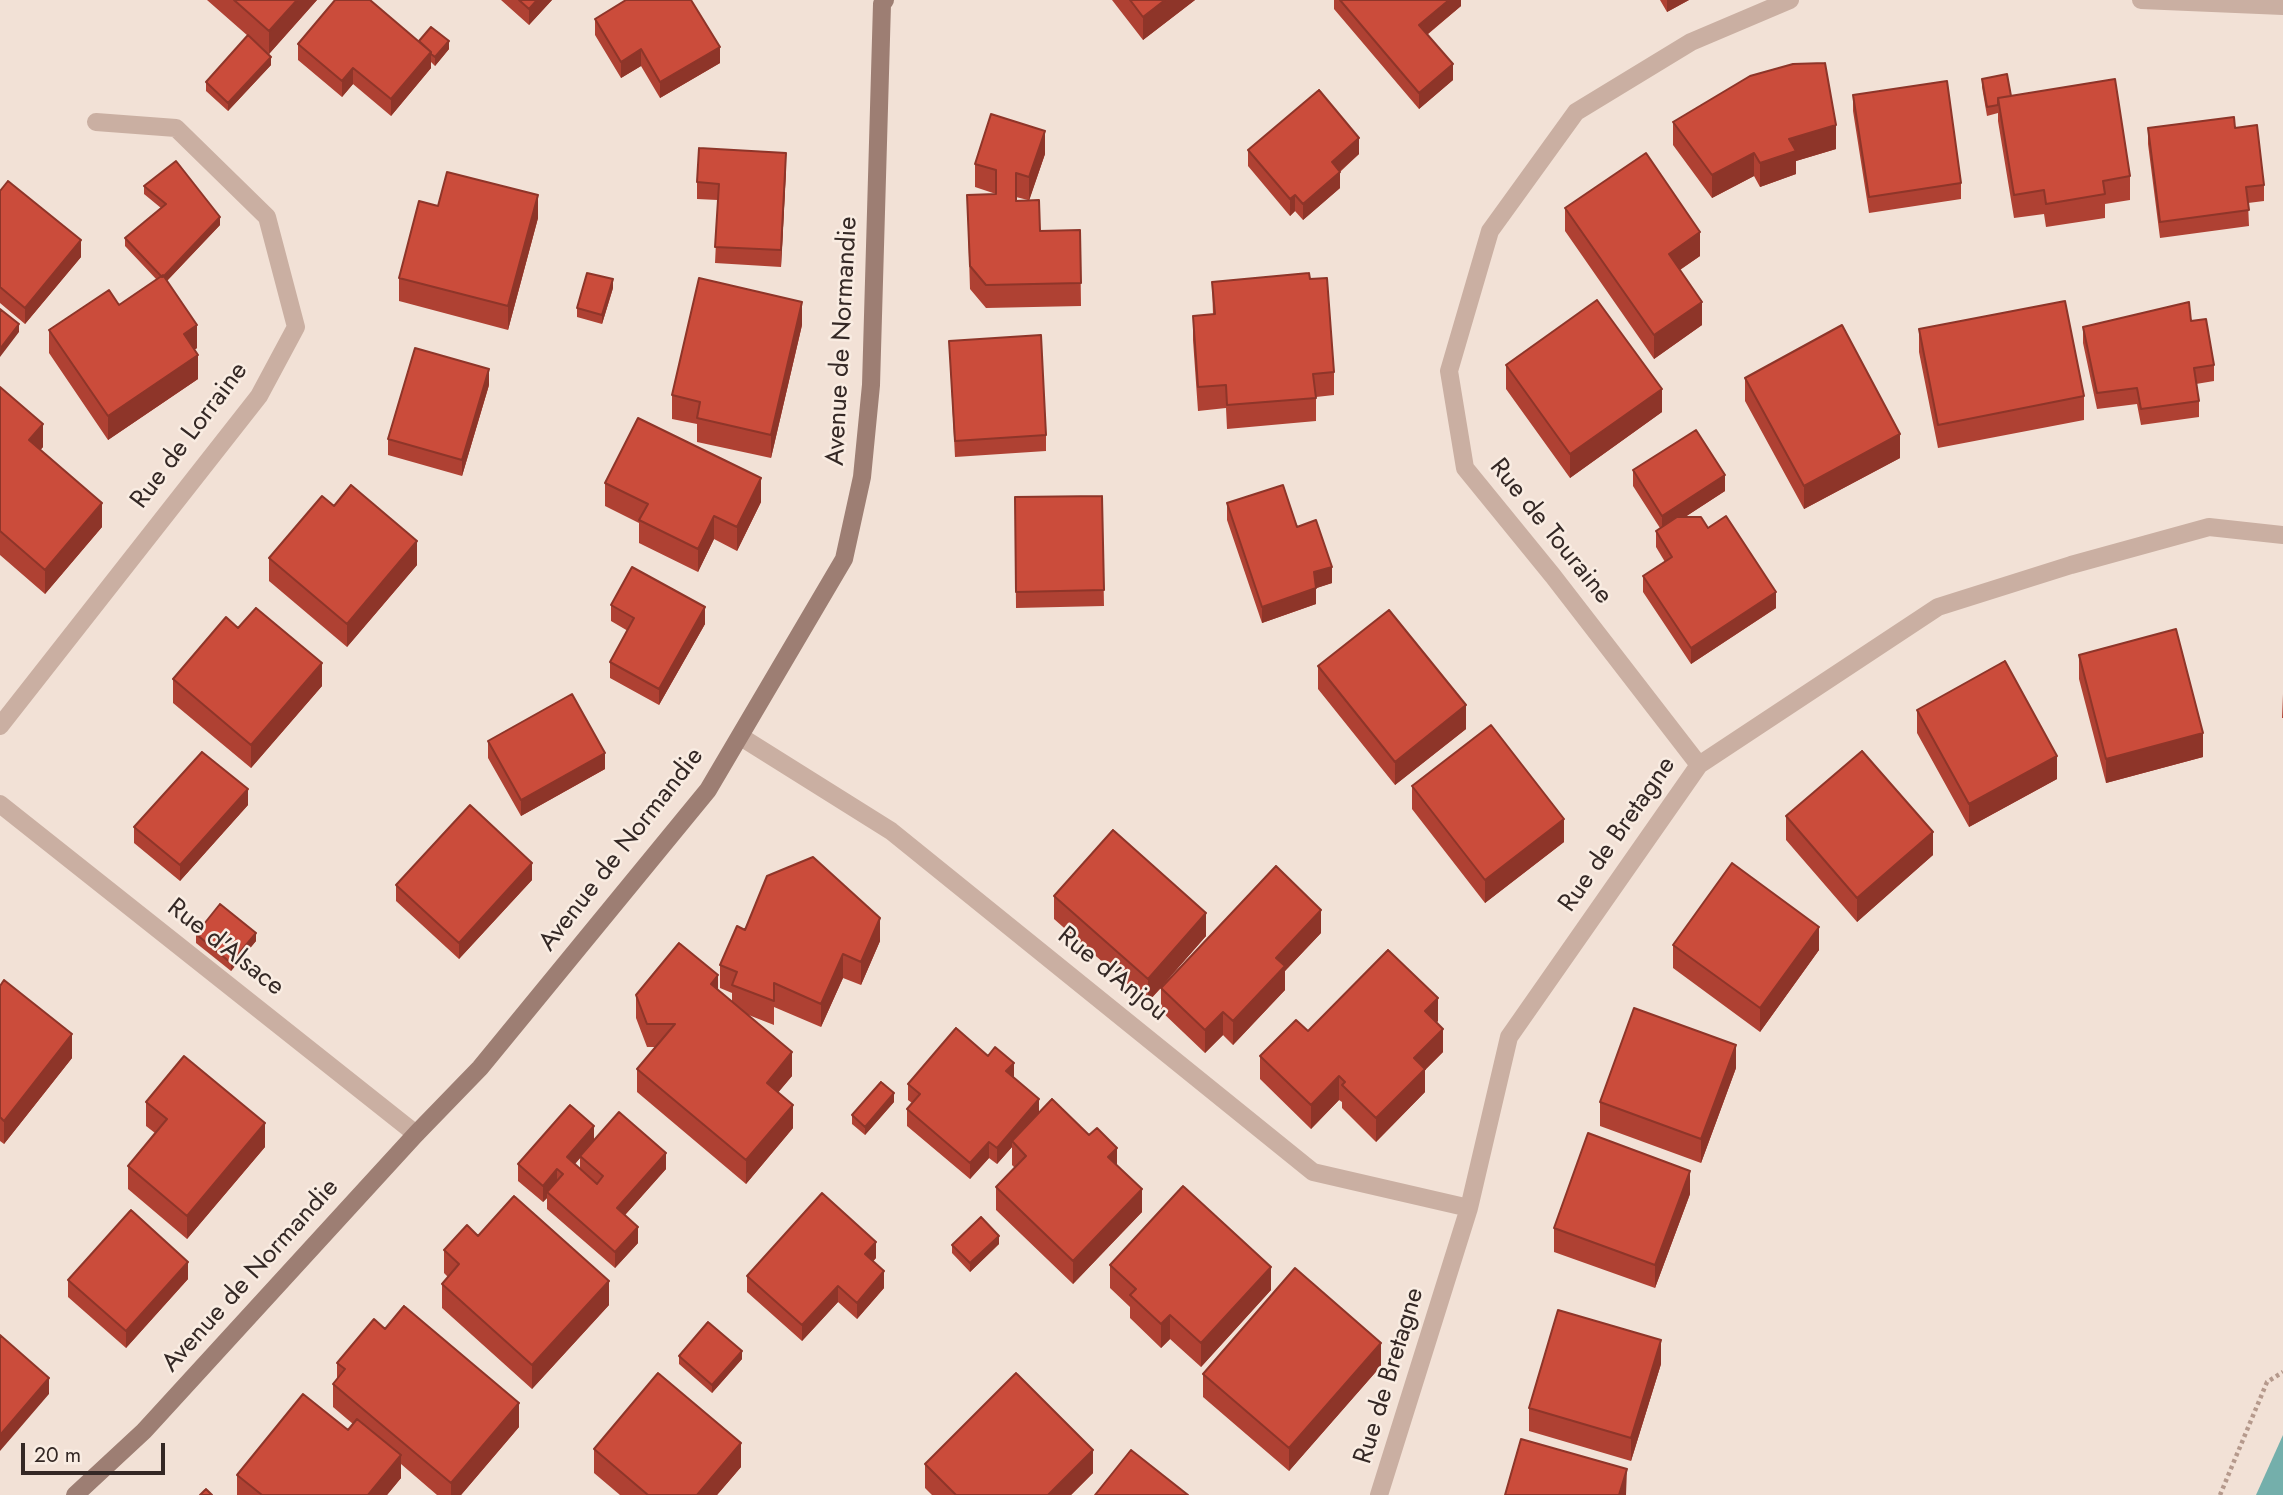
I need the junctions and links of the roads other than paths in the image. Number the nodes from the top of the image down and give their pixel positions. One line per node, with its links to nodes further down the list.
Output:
1 (1790, 0): 9 (street, Rue de Touraine)
2 (2141, 0): 4 (street)
3 (880, 1): 8 (street, Avenue de Normandie)
4 (2283, 6)
5 (96, 122): 7 (street, Rue de Lorraine)
6 (2283, 535): 9 (street, Rue de Bretagne)
7 (0, 726)
8 (741, 737): 11 (street, Avenue de Normandie); 12 (street, Rue d'Anjou)
9 (1699, 765): 12 (street, Rue de Bretagne)
10 (0, 804): 11 (street, Rue d'Alsace)
11 (416, 1134): 13 (street, Avenue de Normandie)
12 (1469, 1208): 14 (street, Rue de Bretagne)
13 (75, 1495)
14 (1379, 1495)

